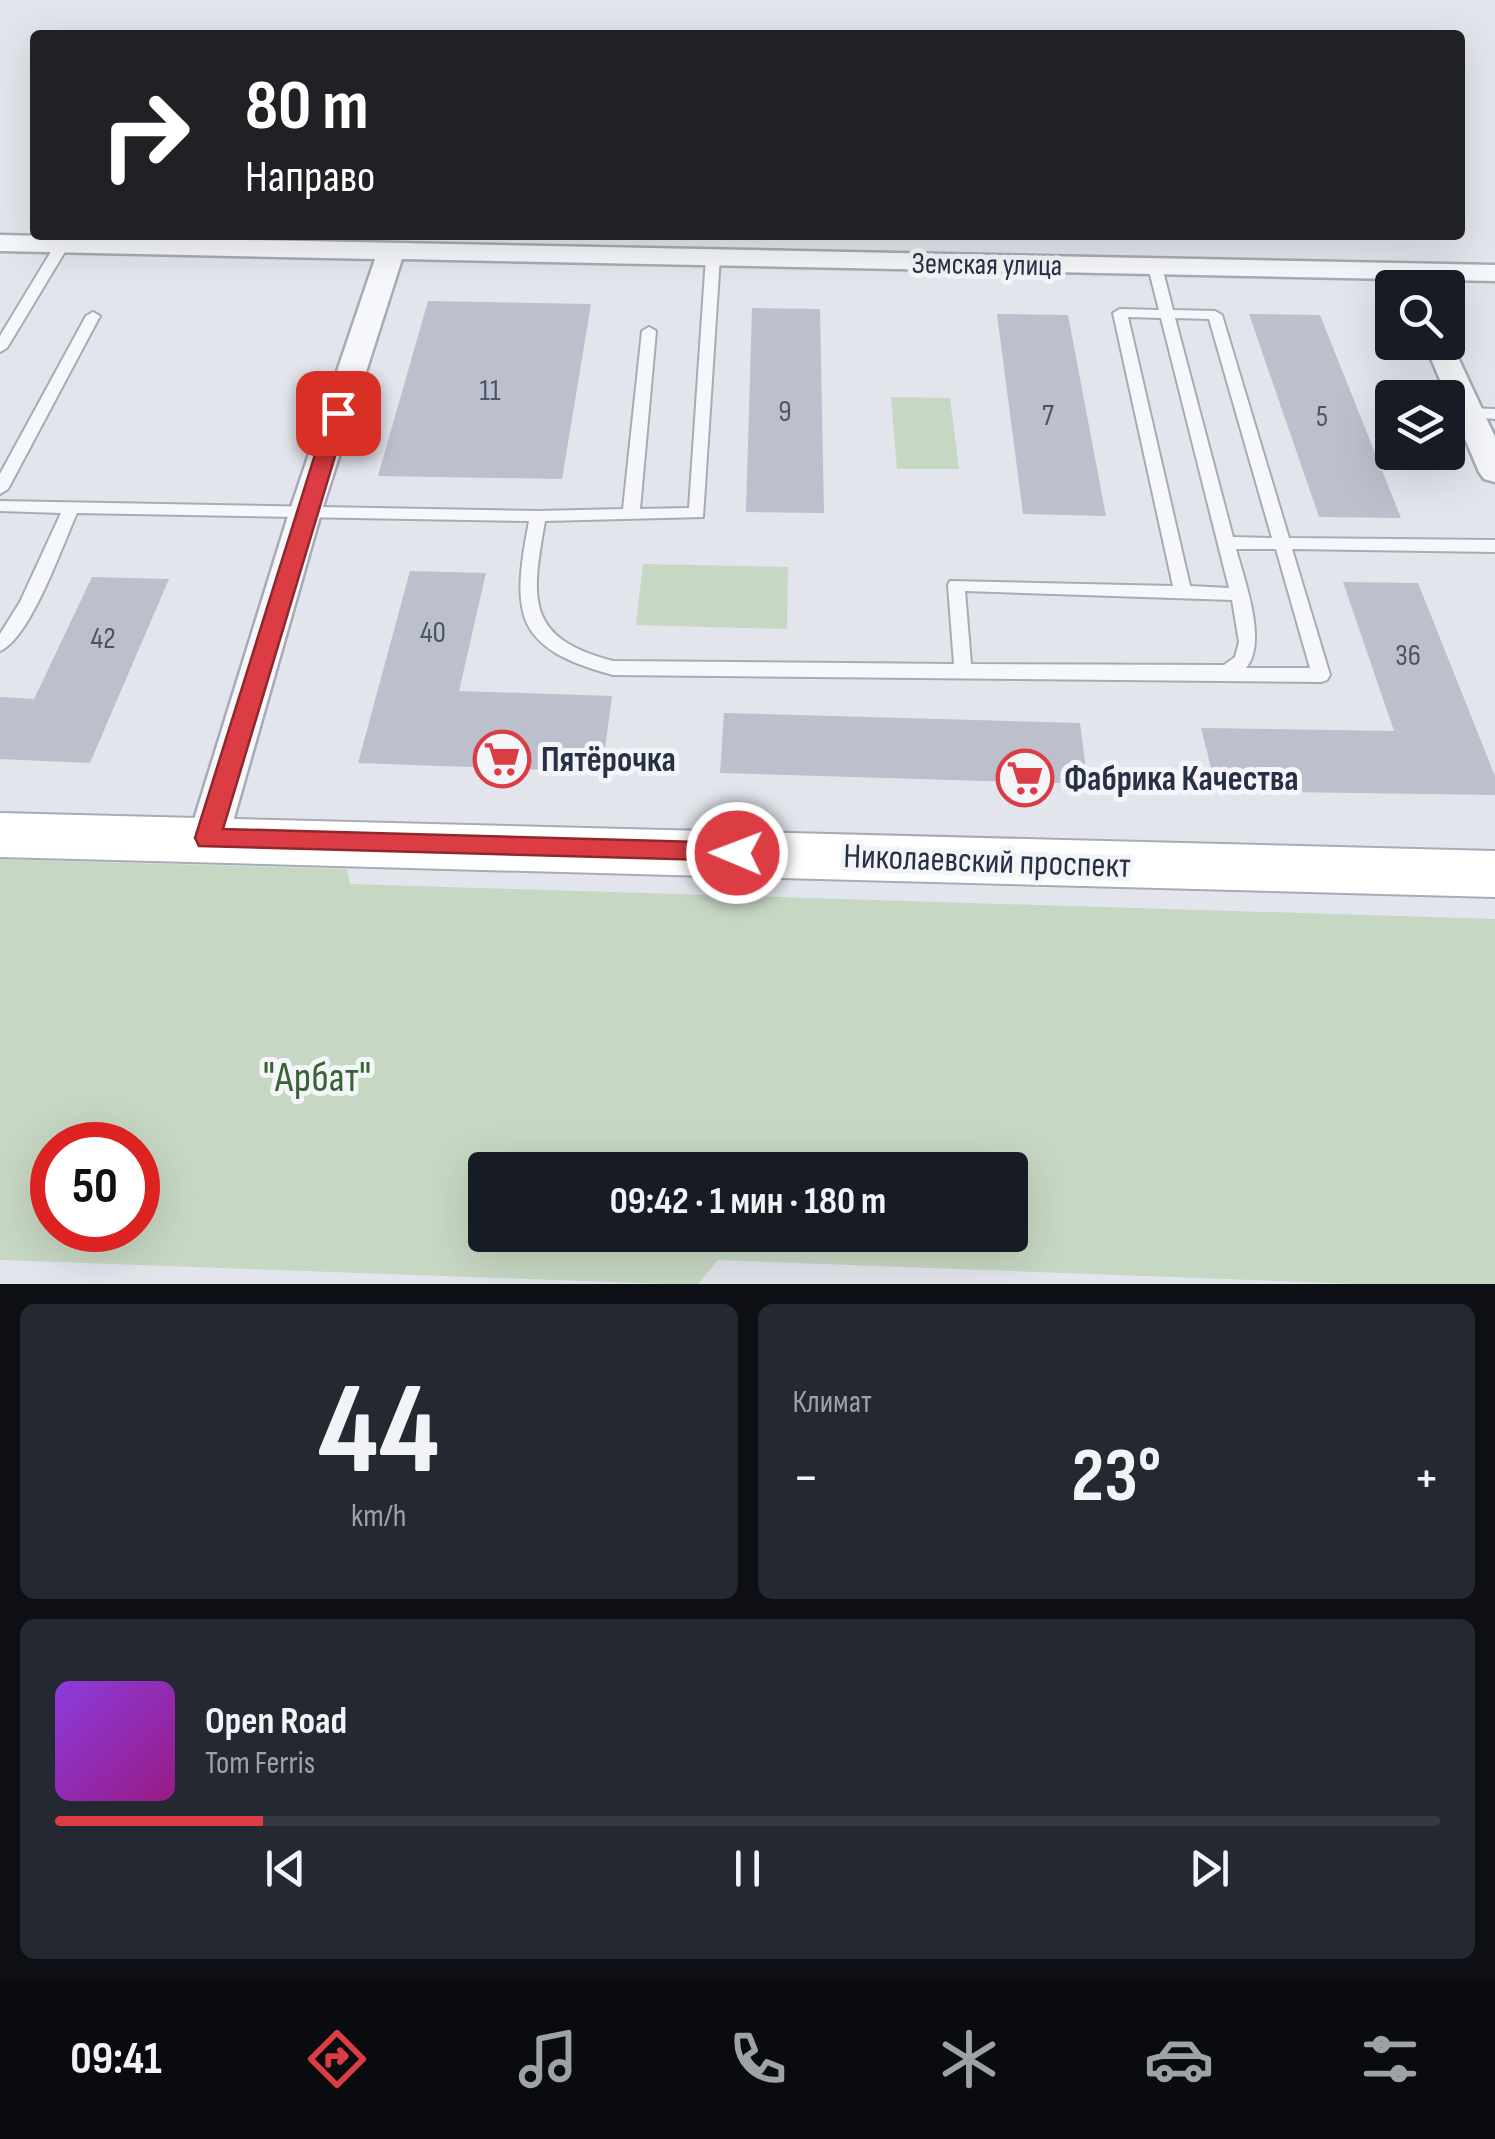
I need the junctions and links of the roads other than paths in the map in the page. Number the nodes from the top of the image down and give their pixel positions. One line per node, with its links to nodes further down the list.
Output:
1 (0, 244): 2 (street, Земская улица)
2 (62, 244): 3 (street, Земская улица); 12 (lane)
3 (391, 252): 4 (street, Земская улица); 19 (street)
4 (713, 257): 5 (street, Земская улица); 20 (lane)
5 (1155, 267): 8 (street, Земская улица); 9 (lane)
6 (1495, 273): 7 (street, Земская улица)
7 (1465, 275)
8 (1375, 278)
9 (1167, 314): 22 (lane); 23 (lane); 25 (lane)
10 (93, 316): 16 (lane)
11 (649, 331): 20 (lane)
12 (0, 348)
13 (1449, 360): 14 (street)
14 (1483, 413): 15 (street)
15 (1495, 472)
16 (0, 489)
17 (0, 506): 18 (lane)
18 (71, 507): 19 (lane); 27 (lane)
19 (305, 514): 21 (lane); 31 (street)
20 (631, 514): 21 (lane)
21 (538, 516): 28 (lane)
22 (1226, 543): 23 (lane); 26 (lane)
23 (1282, 544): 24 (lane); 29 (lane)
24 (1495, 546)
25 (1183, 592): 26 (lane); 28 (lane)
26 (1239, 594): 29 (lane)
27 (0, 645)
28 (964, 672): 29 (lane)
29 (1201, 674)
30 (0, 835): 31 (main road, Николаевский проспект)
31 (208, 838): 32 (main road, Николаевский проспект)
32 (1495, 874)

